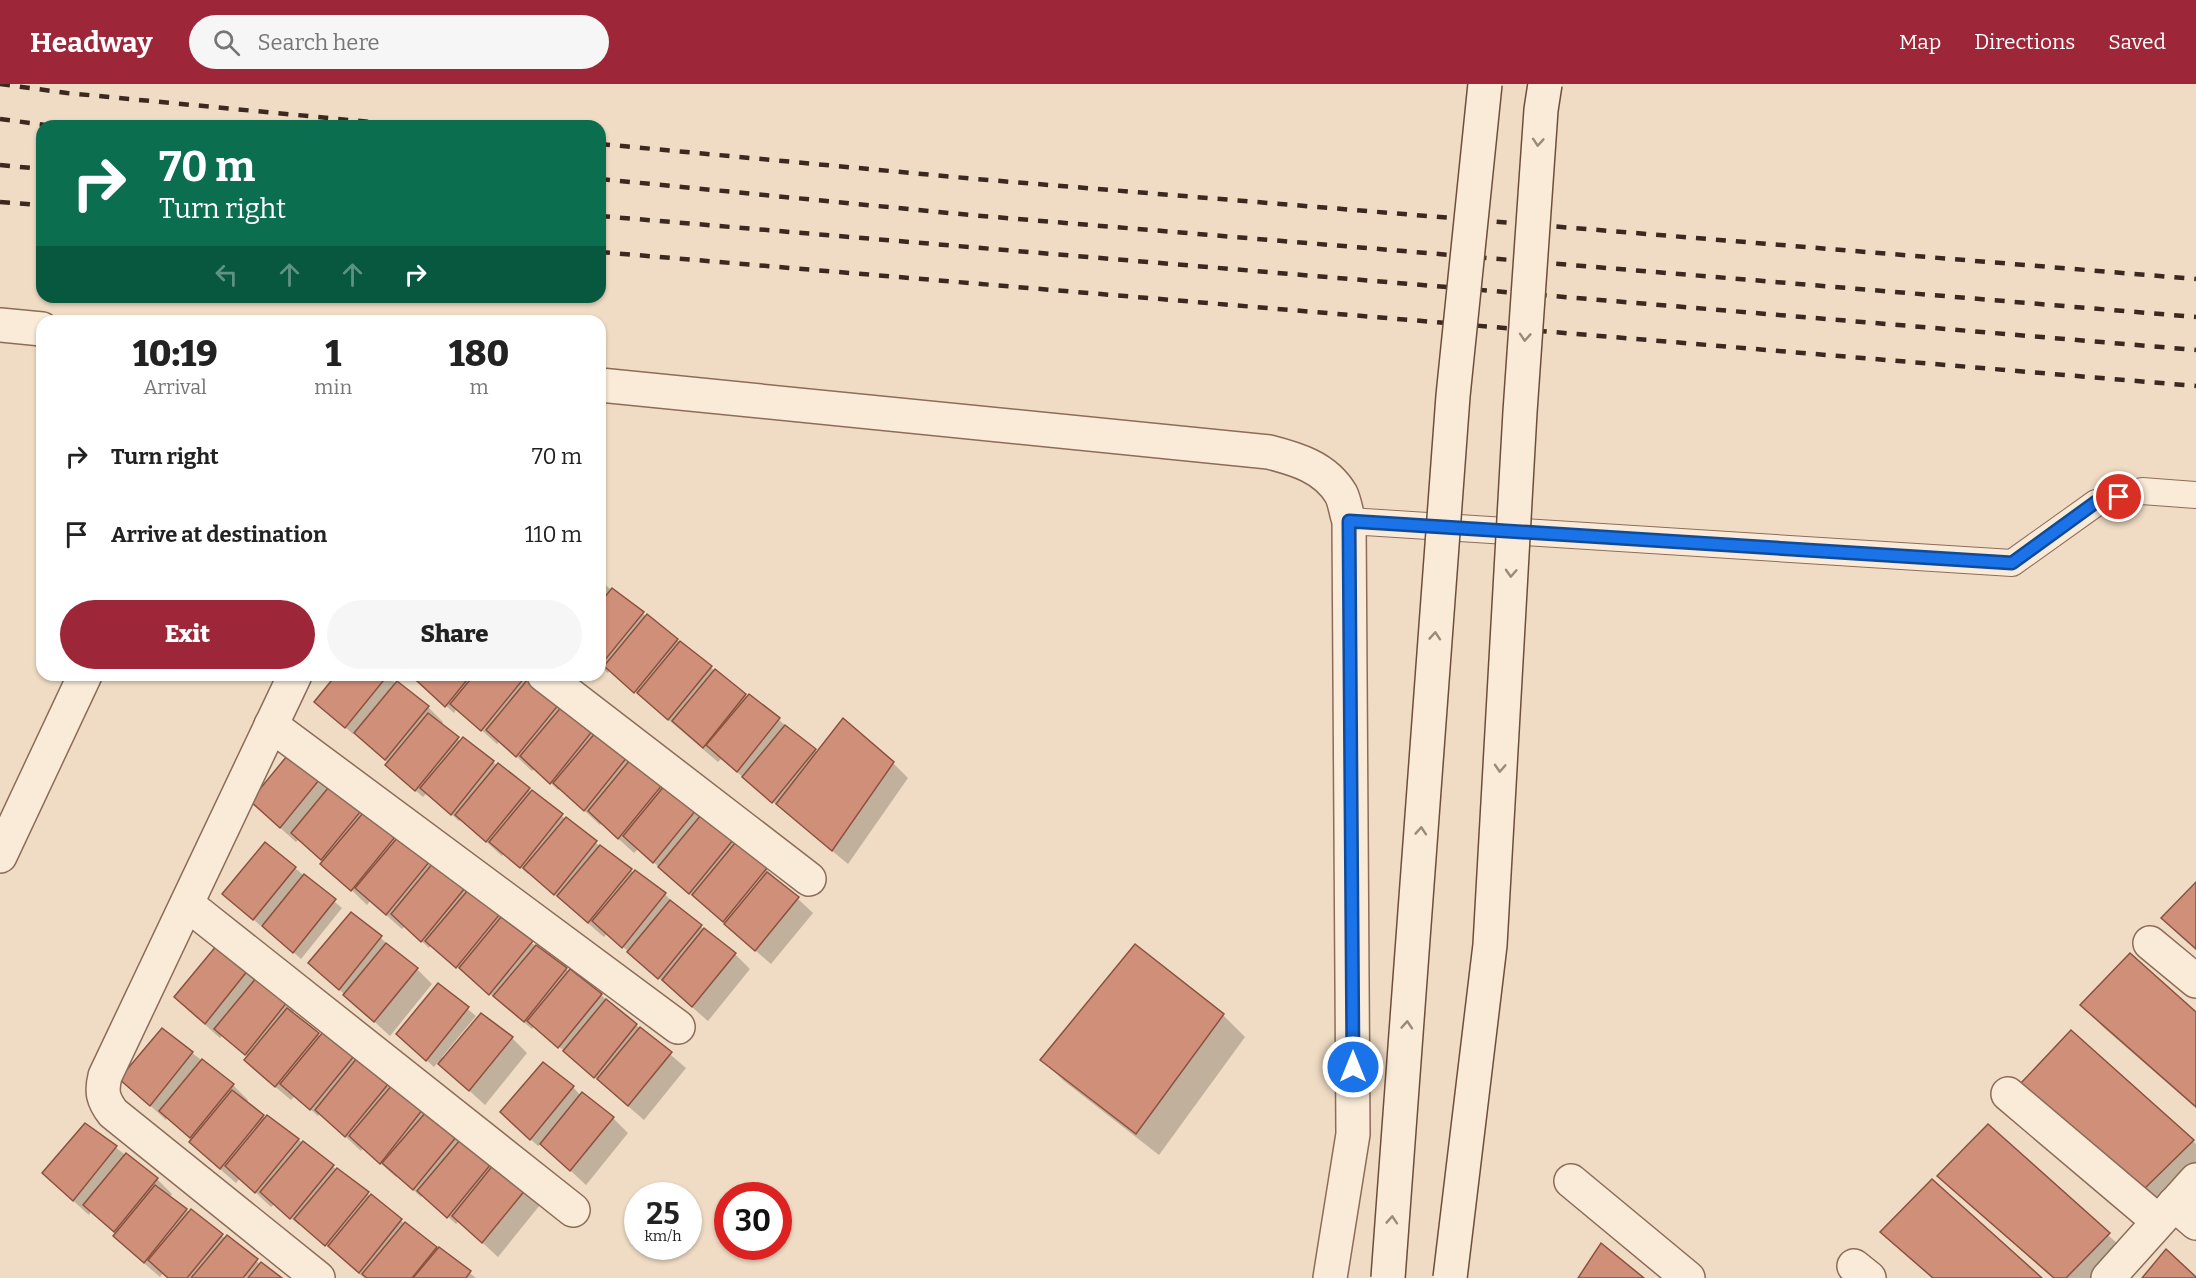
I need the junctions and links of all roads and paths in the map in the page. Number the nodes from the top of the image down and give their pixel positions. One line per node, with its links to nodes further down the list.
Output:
1 (1485, 84): 25 (street, one-way to 1, bridge)
2 (1545, 84): 26 (street, one-way to 26, bridge)
3 (0, 325): 4 (street)
4 (36, 328)
5 (606, 386): 7 (street)
6 (2196, 495): 7 (lane)
7 (1349, 521): 24 (street)
8 (82, 681): 12 (street)
9 (292, 681): 11 (street)
10 (552, 681): 13 (street)
11 (271, 725): 14 (street); 17 (street)
12 (0, 856)
13 (809, 879)
14 (187, 904): 21 (street); 23 (street)
15 (2150, 943): 16 (street)
16 (2196, 981)
17 (678, 1027)
18 (2008, 1094): 22 (street)
19 (2196, 1180): 22 (street)
20 (1571, 1181): 27 (street)
21 (573, 1210)
22 (2176, 1216): 28 (street)
23 (318, 1278)
24 (1330, 1278)
25 (1388, 1278)
26 (1450, 1278)
27 (1688, 1278)
28 (2108, 1278)

